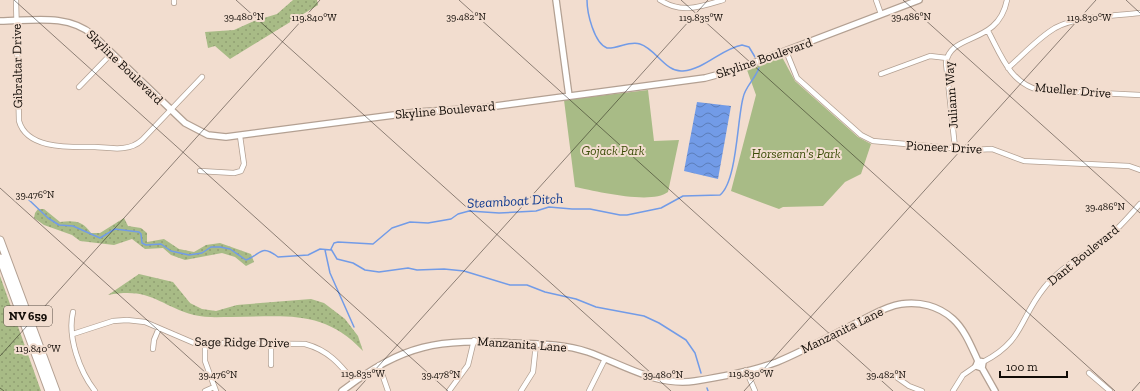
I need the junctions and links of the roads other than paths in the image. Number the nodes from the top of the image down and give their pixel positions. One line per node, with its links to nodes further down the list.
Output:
1 (16, 0): 11 (street, Gibraltar Drive)
2 (556, 0): 21 (street)
3 (660, 0): 4 (street)
4 (723, 0)
5 (876, 0): 9 (street)
6 (919, 0): 9 (street, Skyline Boulevard)
7 (1007, 0): 12 (street, Juliann Way)
8 (1140, 13): 16 (street)
9 (881, 14): 13 (street, Skyline Boulevard)
10 (0, 21): 11 (street, Skyline Boulevard)
11 (17, 21): 14 (street, Skyline Boulevard); 22 (street, Gibraltar Drive)
12 (988, 32): 15 (street, Juliann Way); 16 (street, Mueller Drive)
13 (786, 51): 21 (street, Skyline Boulevard); 24 (street, Pioneer Drive)
14 (112, 53): 19 (street); 22 (street, Skyline Boulevard)
15 (947, 58): 17 (street); 24 (street, Juliann Way)
16 (1008, 68): 20 (street, Mueller Drive)
17 (881, 74)
18 (202, 77): 22 (street)
19 (79, 87)
20 (1140, 95)
21 (569, 96): 23 (street, Skyline Boulevard)
22 (170, 110): 23 (street, Skyline Boulevard)
23 (240, 136): 26 (street)
24 (955, 148): 25 (street, Pioneer Drive)
25 (1140, 170)
26 (200, 171)
27 (1140, 204): 39 (street, Dant Boulevard)
28 (0, 240): 49 (main road, NV 659)
29 (0, 258): 48 (main road, NV 659)
30 (73, 312): 32 (street)
31 (159, 328): 32 (street, Sage Ridge Drive); 34 (street, Sage Ridge Drive); 37 (street)
32 (73, 334): 50 (street)
33 (474, 340): 36 (street, Manzanita Lane); 41 (street, Manzanita Lane); 47 (street)
34 (205, 344): 35 (street, Sage Ridge Drive); 46 (street)
35 (271, 344): 40 (street); 45 (street, Sage Ridge Drive)
36 (536, 344): 38 (street, Manzanita Lane); 54 (street)
37 (153, 349)
38 (605, 359): 42 (street, Manzanita Lane); 55 (street)
39 (980, 364): 42 (street, Manzanita Lane); 58 (street, Dant Boulevard); 59 (street, Manzanita Lane)
40 (271, 365)
41 (379, 365): 45 (street, Manzanita Lane); 53 (street)
42 (746, 370): 56 (street)
43 (1089, 373): 60 (street)
44 (892, 374): 57 (street)
45 (354, 382): 52 (street, Manzanita Lane)
46 (215, 389): 51 (street)
47 (449, 390)
48 (49, 391)
49 (56, 391)
50 (95, 391)
51 (205, 391)
52 (342, 391)
53 (388, 391)
54 (521, 391)
55 (589, 391)
56 (755, 391)
57 (922, 391)
58 (953, 391)
59 (995, 391)
60 (1110, 391)

